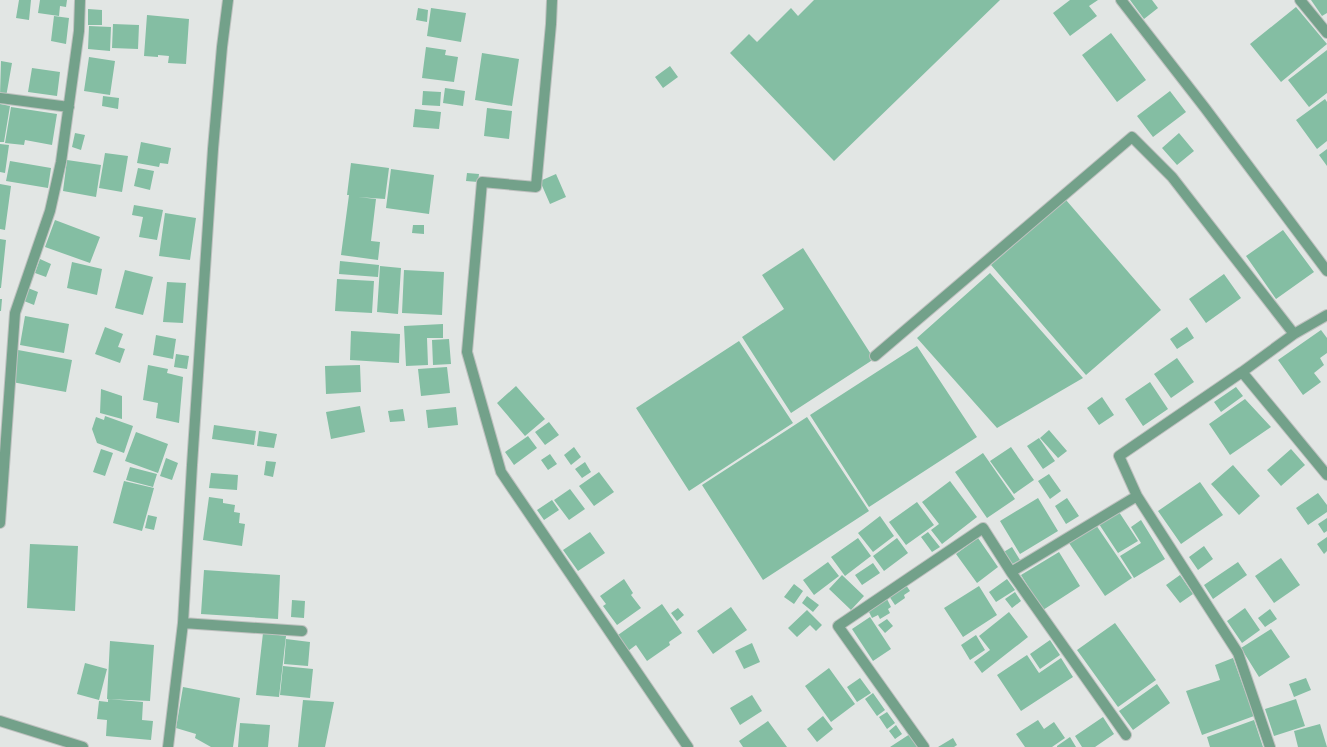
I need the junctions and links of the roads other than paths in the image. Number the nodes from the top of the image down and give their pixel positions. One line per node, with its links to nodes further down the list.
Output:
1 (80, 0): 8 (street)
2 (228, 0): 18 (street)
3 (552, 0): 24 (street)
4 (1121, 0): 9 (street)
5 (1300, 0): 6 (street)
6 (1327, 33)
7 (0, 98): 8 (street)
8 (69, 107): 16 (street)
9 (1327, 271)
10 (1327, 315): 11 (street)
11 (1294, 334): 12 (street); 13 (street)
12 (875, 356)
13 (1242, 372): 14 (street); 15 (street)
14 (1327, 475)
15 (1137, 496): 17 (street); 26 (street)
16 (0, 523)
17 (1011, 572): 21 (street); 25 (street)
18 (183, 623): 19 (street); 23 (street)
19 (302, 631)
20 (0, 721): 22 (street)
21 (1126, 735)
22 (84, 747)
23 (168, 747)
24 (688, 747)
25 (924, 747)
26 (1270, 747)

